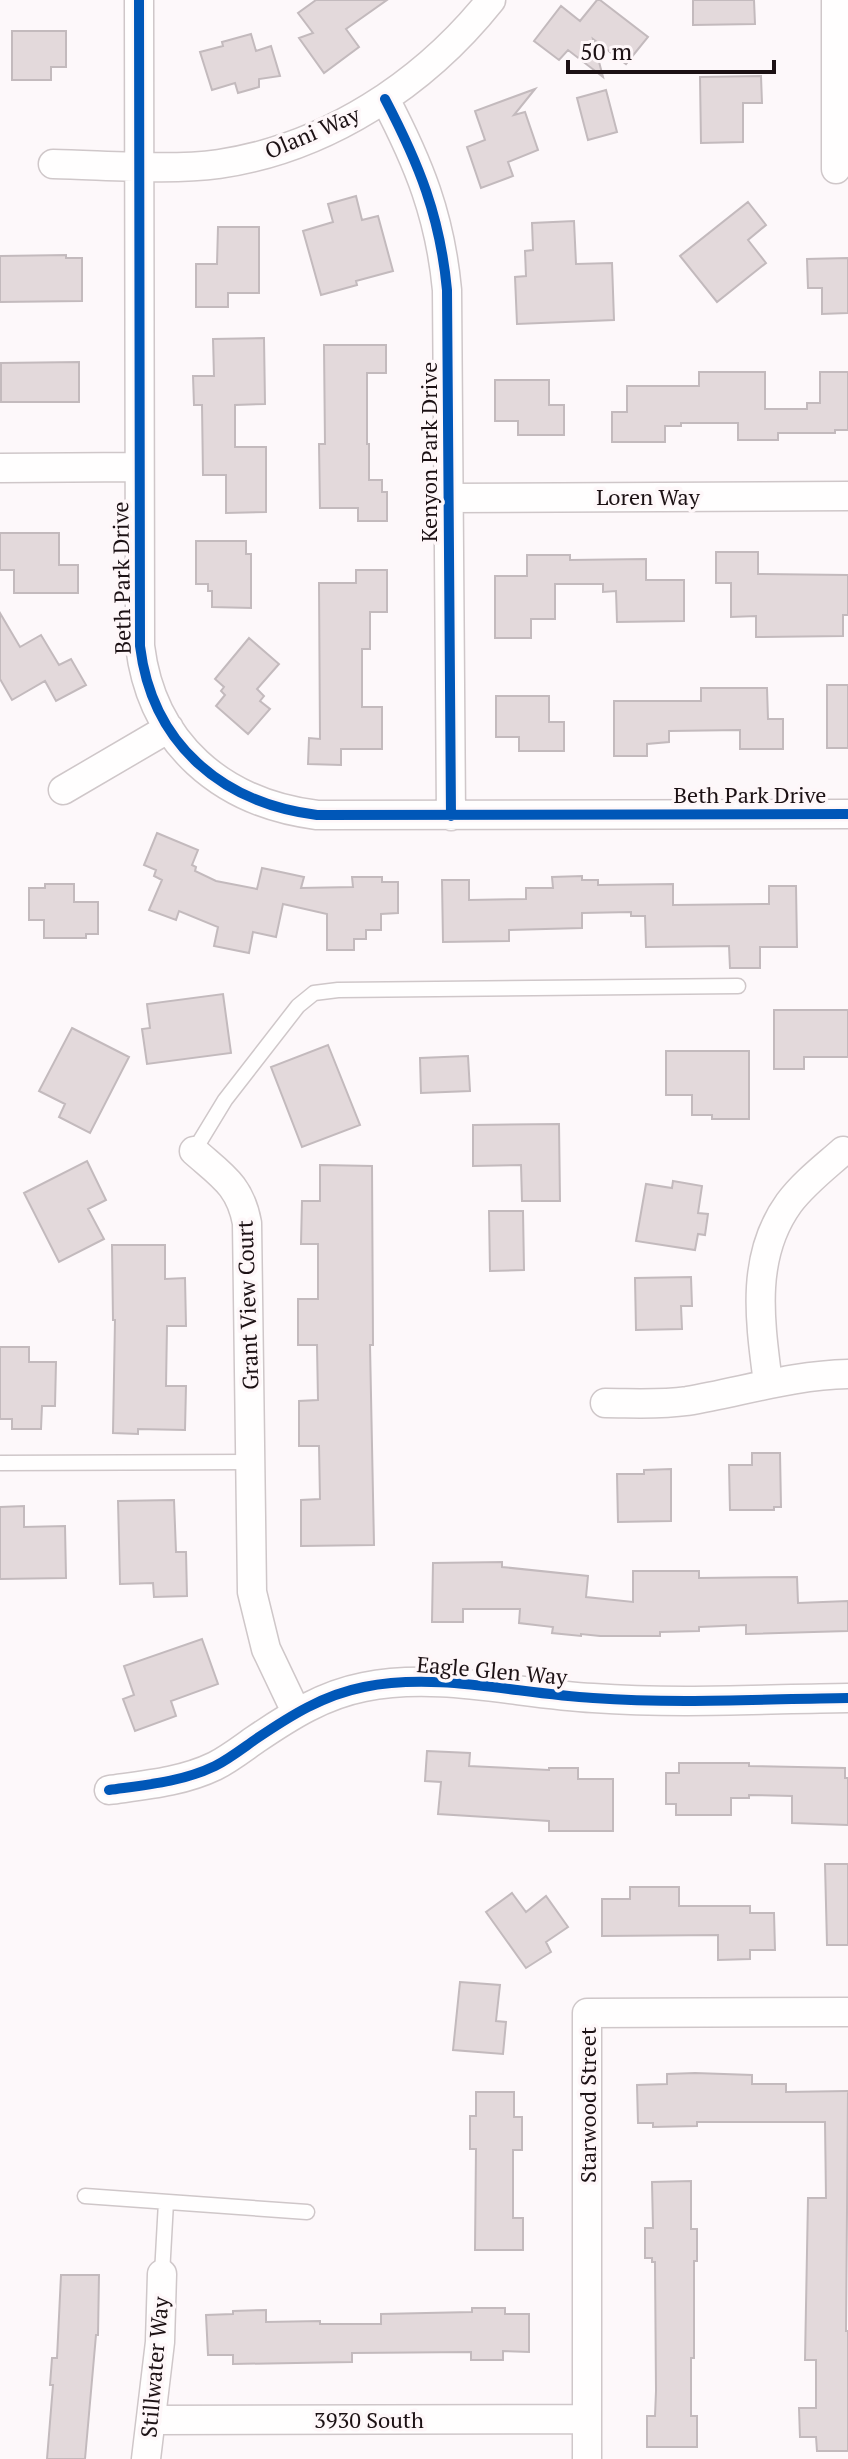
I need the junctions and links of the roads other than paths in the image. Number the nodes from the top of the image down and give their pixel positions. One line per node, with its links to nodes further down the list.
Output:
1 (139, 0): 6 (street, Beth Park Drive)
2 (491, 0): 4 (street, Olani Way)
3 (836, 0): 7 (street)
4 (385, 99): 6 (street, Olani Way); 11 (street, Kenyon Park Drive)
5 (53, 164): 6 (street, Olani Way)
6 (139, 165): 8 (street, Beth Park Drive)
7 (836, 169)
8 (139, 467): 9 (street); 12 (street, Beth Park Drive)
9 (0, 468)
10 (848, 496): 11 (street, Loren Way)
11 (449, 498): 15 (street, Kenyon Park Drive)
12 (169, 728): 13 (street); 15 (street, Beth Park Drive)
13 (63, 790)
14 (848, 814): 15 (street, Beth Park Drive)
15 (451, 816)
16 (738, 986): 17 (lane, Grant View Court)
17 (194, 1151): 22 (street, Grant View Court)
18 (843, 1151): 20 (street)
19 (848, 1374): 20 (street)
20 (768, 1383): 21 (street)
21 (605, 1403)
22 (250, 1462): 23 (lane); 25 (street, Grant View Court)
23 (0, 1463)
24 (848, 1698): 25 (street, Eagle Glen Way)
25 (296, 1712): 26 (street, Eagle Glen Way)
26 (109, 1790)
27 (848, 2012): 32 (street, Starwood Street)
28 (85, 2196): 29 (lane)
29 (166, 2202): 30 (lane); 31 (lane)
30 (307, 2212)
31 (162, 2274): 33 (street, Stillwater Way)
32 (587, 2419): 33 (street, 3930 South); 35 (street, Starwood Street)
33 (152, 2420): 34 (street, Stillwater Way)
34 (146, 2459)
35 (587, 2459)

